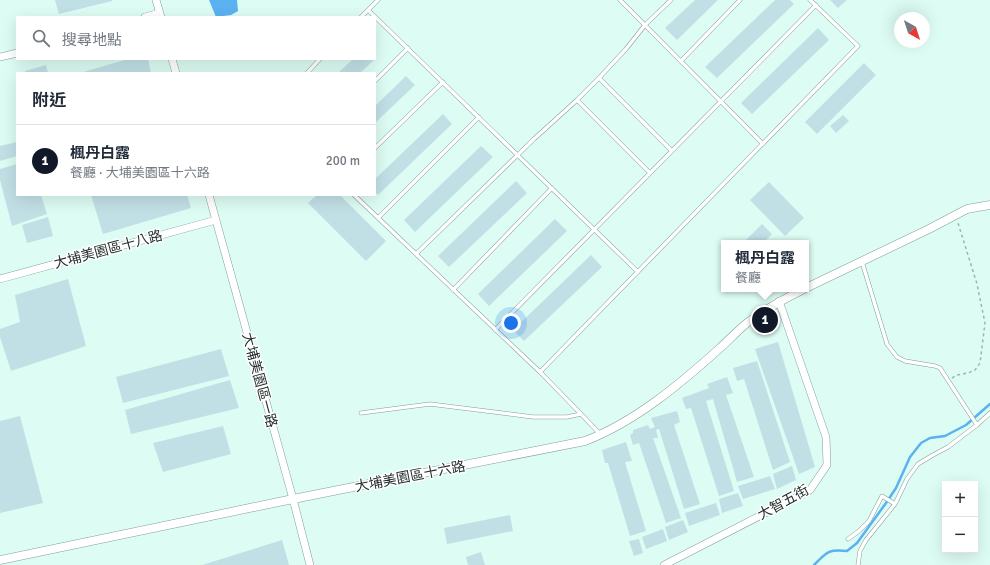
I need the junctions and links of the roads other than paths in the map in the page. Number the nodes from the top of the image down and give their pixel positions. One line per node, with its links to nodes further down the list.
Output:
1 (156, 0): 9 (street)
2 (378, 0): 8 (lane)
3 (620, 0): 13 (lane)
4 (670, 0): 13 (lane)
5 (740, 0): 19 (lane)
6 (810, 0): 7 (lane)
7 (816, 5): 26 (lane); 28 (lane)
8 (368, 10): 10 (lane); 11 (lane)
9 (160, 15)
10 (362, 16)
11 (374, 16)
12 (376, 18): 14 (lane)
13 (645, 25): 19 (lane); 22 (lane)
14 (408, 48): 23 (lane); 24 (lane)
15 (16, 52): 16 (street)
16 (0, 57)
17 (172, 60): 20 (street)
18 (319, 60): 21 (lane)
19 (681, 62): 26 (lane)
20 (176, 72)
21 (308, 72)
22 (599, 78): 25 (lane); 30 (lane)
23 (376, 80)
24 (443, 82): 27 (lane); 29 (lane)
25 (577, 100): 31 (lane); 32 (lane)
26 (721, 102): 28 (lane); 30 (lane)
27 (479, 117): 31 (lane); 37 (lane)
28 (763, 144): 42 (lane)
29 (376, 147)
30 (672, 151): 32 (lane)
31 (518, 155): 33 (lane); 40 (lane)
32 (650, 173): 39 (lane)
33 (552, 188): 39 (lane); 45 (lane)
34 (209, 196): 38 (street, 大埔美園區一路)
35 (355, 196): 37 (lane)
36 (990, 205): 41 (street, 大埔美園區十六路)
37 (378, 218): 40 (lane)
38 (216, 220): 43 (street, 大埔美園區十八路); 55 (street, 大埔美園區一路)
39 (594, 229): 42 (lane); 48 (lane)
40 (416, 254): 45 (lane)
41 (862, 262): 44 (street, 大埔美園區十六路); 53 (lane)
42 (638, 272): 49 (lane)
43 (0, 279)
44 (809, 287)
45 (453, 290): 48 (lane)
46 (798, 292): 47 (street, 大埔美園區十六路)
47 (779, 301): 54 (street, 大埔美園區十六路); 60 (street, 大智五街)
48 (495, 330): 49 (lane)
49 (540, 372): 52 (lane)
50 (361, 413): 52 (lane)
51 (990, 413): 53 (lane)
52 (581, 414): 54 (lane)
53 (977, 425): 56 (lane)
54 (600, 435): 55 (street, 大埔美園區十六路)
55 (293, 499): 58 (street, 大埔美園區十六路); 59 (street, 大埔美園區一路)
56 (895, 504): 57 (lane); 61 (lane)
57 (848, 539)
58 (0, 560)
59 (310, 565)
60 (664, 565)
61 (858, 565)

